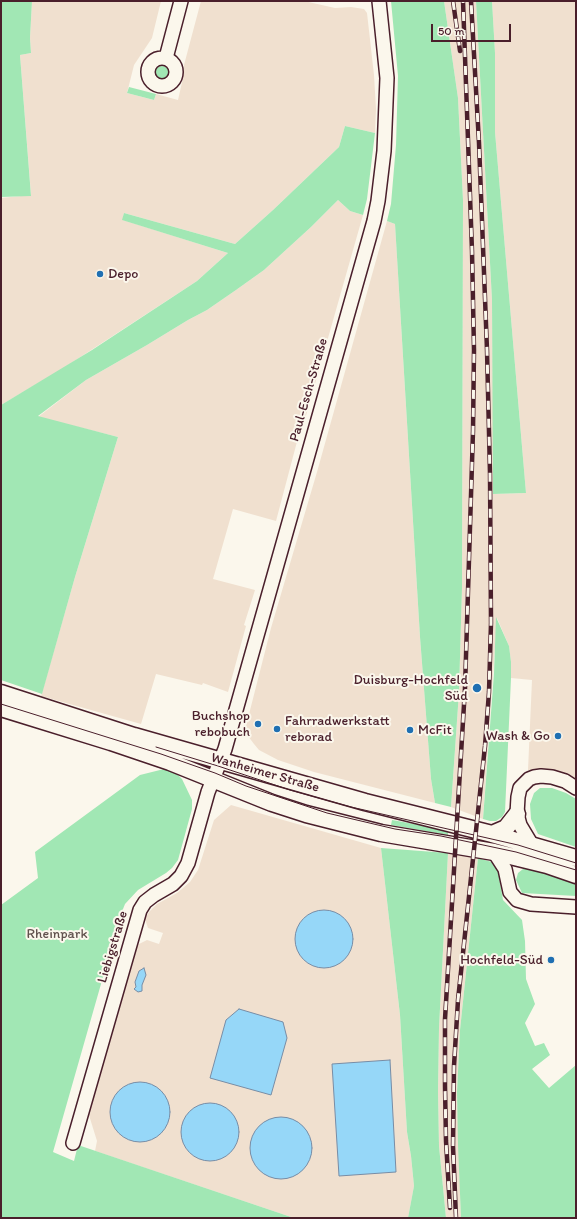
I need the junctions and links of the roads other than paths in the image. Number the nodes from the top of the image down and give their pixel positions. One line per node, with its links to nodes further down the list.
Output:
1 (181, 1): 3 (street)
2 (379, 1): 6 (street, Paul-Esch-Straße)
3 (166, 58)
4 (1, 693): 6 (street, Wanheimer Straße)
5 (1, 708): 7 (street, Wanheimer Straße)
6 (220, 760): 7 (street, Paul-Esch-Straße); 10 (street, Wanheimer Straße)
7 (212, 780): 11 (street, Wanheimer Straße); 17 (street, Liebigstraße)
8 (576, 788): 9 (street)
9 (517, 814): 10 (street); 12 (street)
10 (492, 834): 12 (street, Wanheimer Straße)
11 (494, 852): 12 (street, Wanheimer Straße); 15 (street)
12 (529, 852): 13 (street, Wanheimer Straße); 14 (street, Wanheimer Straße); 15 (street)
13 (576, 858)
14 (576, 875)
15 (508, 880): 16 (street)
16 (576, 907)
17 (73, 1143)

